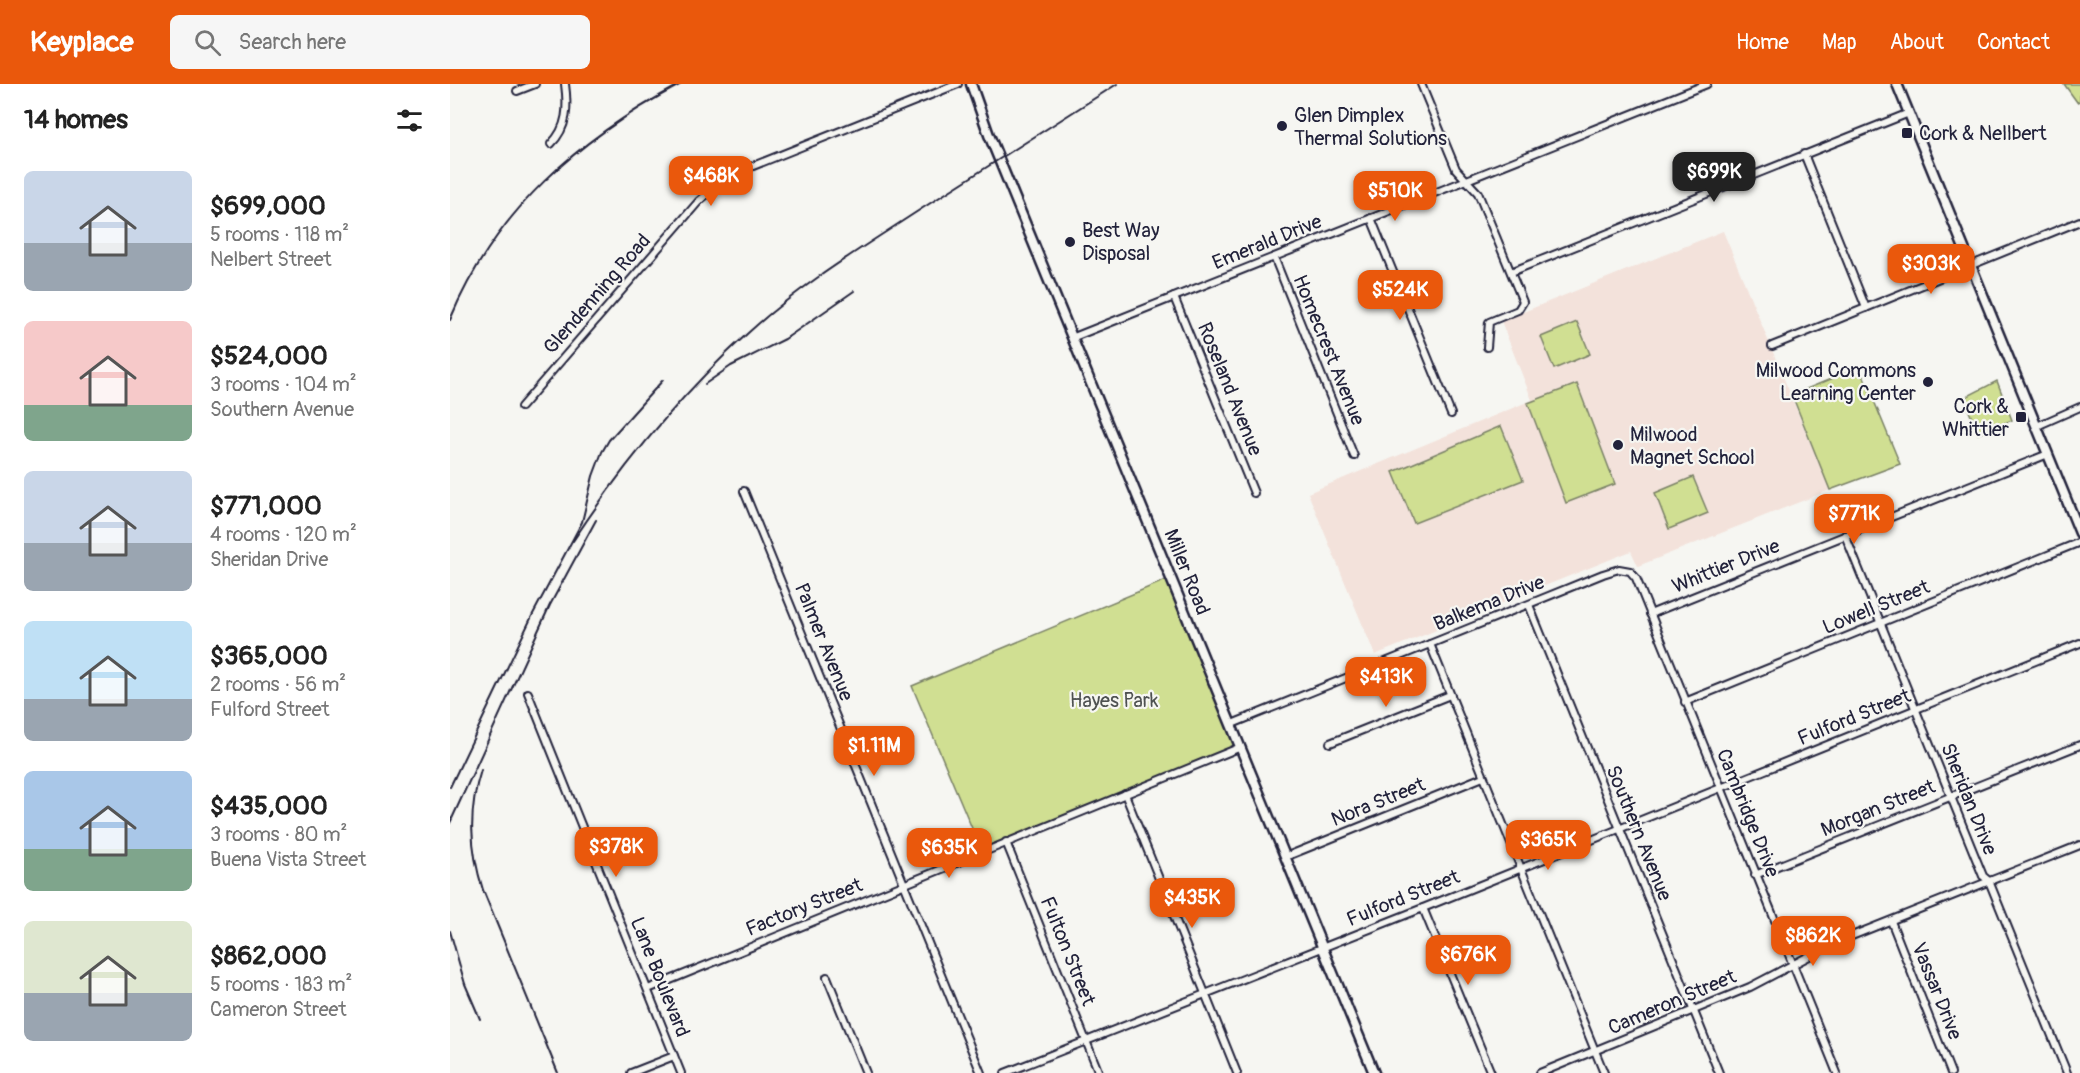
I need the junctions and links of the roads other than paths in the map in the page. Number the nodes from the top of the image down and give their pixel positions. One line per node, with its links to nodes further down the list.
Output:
1 (535, 84): 8 (street)
2 (565, 84): 10 (street)
3 (958, 84): 23 (street, Glendenning Road)
4 (971, 84): 20 (street, Miller Road)
5 (1421, 84): 12 (street)
6 (1707, 84): 12 (street, Emerald Drive)
7 (1897, 84): 9 (street)
8 (517, 91)
9 (1909, 113): 11 (street); 16 (street)
10 (551, 144)
11 (1804, 154): 17 (street); 19 (street)
12 (1467, 180): 13 (street, Emerald Drive); 17 (street)
13 (1371, 218): 15 (street, Emerald Drive); 25 (street)
14 (2080, 221): 16 (street)
15 (1274, 257): 18 (street, Emerald Drive); 28 (street, Homecrest Avenue)
16 (1972, 265): 19 (street); 26 (street)
17 (1510, 272): 22 (street)
18 (1174, 297): 20 (street, Emerald Drive); 30 (street, Roseland Avenue)
19 (1866, 308): 21 (street)
20 (1074, 337): 44 (street, Miller Road)
21 (1772, 346)
22 (1487, 347)
23 (521, 407)
24 (2080, 407): 26 (street)
25 (1451, 414)
26 (2037, 426): 27 (street)
27 (2048, 454): 31 (street); 32 (street, Whittier Drive)
28 (1354, 456)
29 (744, 491): 59 (street, Palmer Avenue)
30 (1254, 493)
31 (2080, 533)
32 (1845, 535): 36 (street, Whittier Drive); 37 (street, Sheridan Drive)
33 (2080, 542): 37 (street, Lowell Street)
34 (1626, 569): 35 (street, Balkema Drive); 36 (street, Cambridge Drive)
35 (1529, 605): 38 (street, Balkema Drive); 52 (street, Southern Avenue)
36 (1650, 614): 42 (street, Cambridge Drive)
37 (1880, 623): 42 (street, Lowell Street); 43 (street, Sheridan Drive)
38 (1430, 644): 41 (street); 44 (street, Balkema Drive)
39 (2080, 644): 43 (street, Fulford Street)
40 (528, 693): 65 (street, Lane Boulevard)
41 (1450, 695): 45 (street); 48 (street)
42 (1685, 702): 49 (street, Cambridge Drive)
43 (1915, 710): 49 (street, Fulford Street); 51 (street, Sheridan Drive)
44 (1232, 724): 47 (street, Miller Road)
45 (1330, 742)
46 (2080, 745): 51 (street, Morgan Street)
47 (1241, 747): 50 (street, Factory Street); 55 (street, Miller Road)
48 (1483, 777): 55 (street, Nora Street); 56 (street)
49 (1719, 788): 52 (street, Fulford Street); 57 (street, Cambridge Drive)
50 (1125, 794): 53 (street, Factory Street); 66 (street)
51 (1950, 796): 57 (street, Morgan Street); 58 (street, Sheridan Drive)
52 (1619, 829): 56 (street, Fulford Street); 67 (street, Southern Avenue)
53 (1005, 842): 59 (street, Factory Street); 68 (street, Fulton Street)
54 (2080, 845): 58 (street, Cameron Street)
55 (1285, 857): 62 (street, Miller Road)
56 (1521, 869): 60 (street, Fulford Street); 69 (street)
57 (1755, 875): 63 (street, Cambridge Drive)
58 (1989, 881): 61 (street, Cameron Street); 85 (street, Sheridan Drive)
59 (904, 884): 65 (street, Factory Street); 74 (street, Palmer Avenue)
60 (1423, 908): 62 (street, Fulford Street); 79 (street)
61 (1891, 921): 63 (street, Cameron Street); 84 (street, Vassar Drive)
62 (1322, 947): 66 (street, Fulford Street); 78 (street, Miller Road)
63 (1792, 965): 67 (street, Cameron Street); 83 (street, Cambridge Drive)
64 (827, 977): 73 (street)
65 (648, 989): 70 (street, Lane Boulevard)
66 (1205, 993): 68 (street, Fulford Street); 77 (street)
67 (1694, 1011): 69 (street, Cameron Street); 82 (street, Southern Avenue)
68 (1085, 1039): 75 (street, Fulford Street); 76 (street, Fulton Street)
69 (1595, 1051): 80 (street, Cameron Street); 81 (street)
70 (674, 1056): 71 (street); 72 (street, Lane Boulevard)
71 (632, 1073)
72 (681, 1073)
73 (866, 1073)
74 (981, 1073)
75 (1005, 1073)
76 (1099, 1073)
77 (1237, 1073)
78 (1374, 1073)
79 (1491, 1073)
80 (1540, 1073)
81 (1604, 1073)
82 (1719, 1073)
83 (1837, 1073)
84 (1952, 1073)
85 (2067, 1073)

